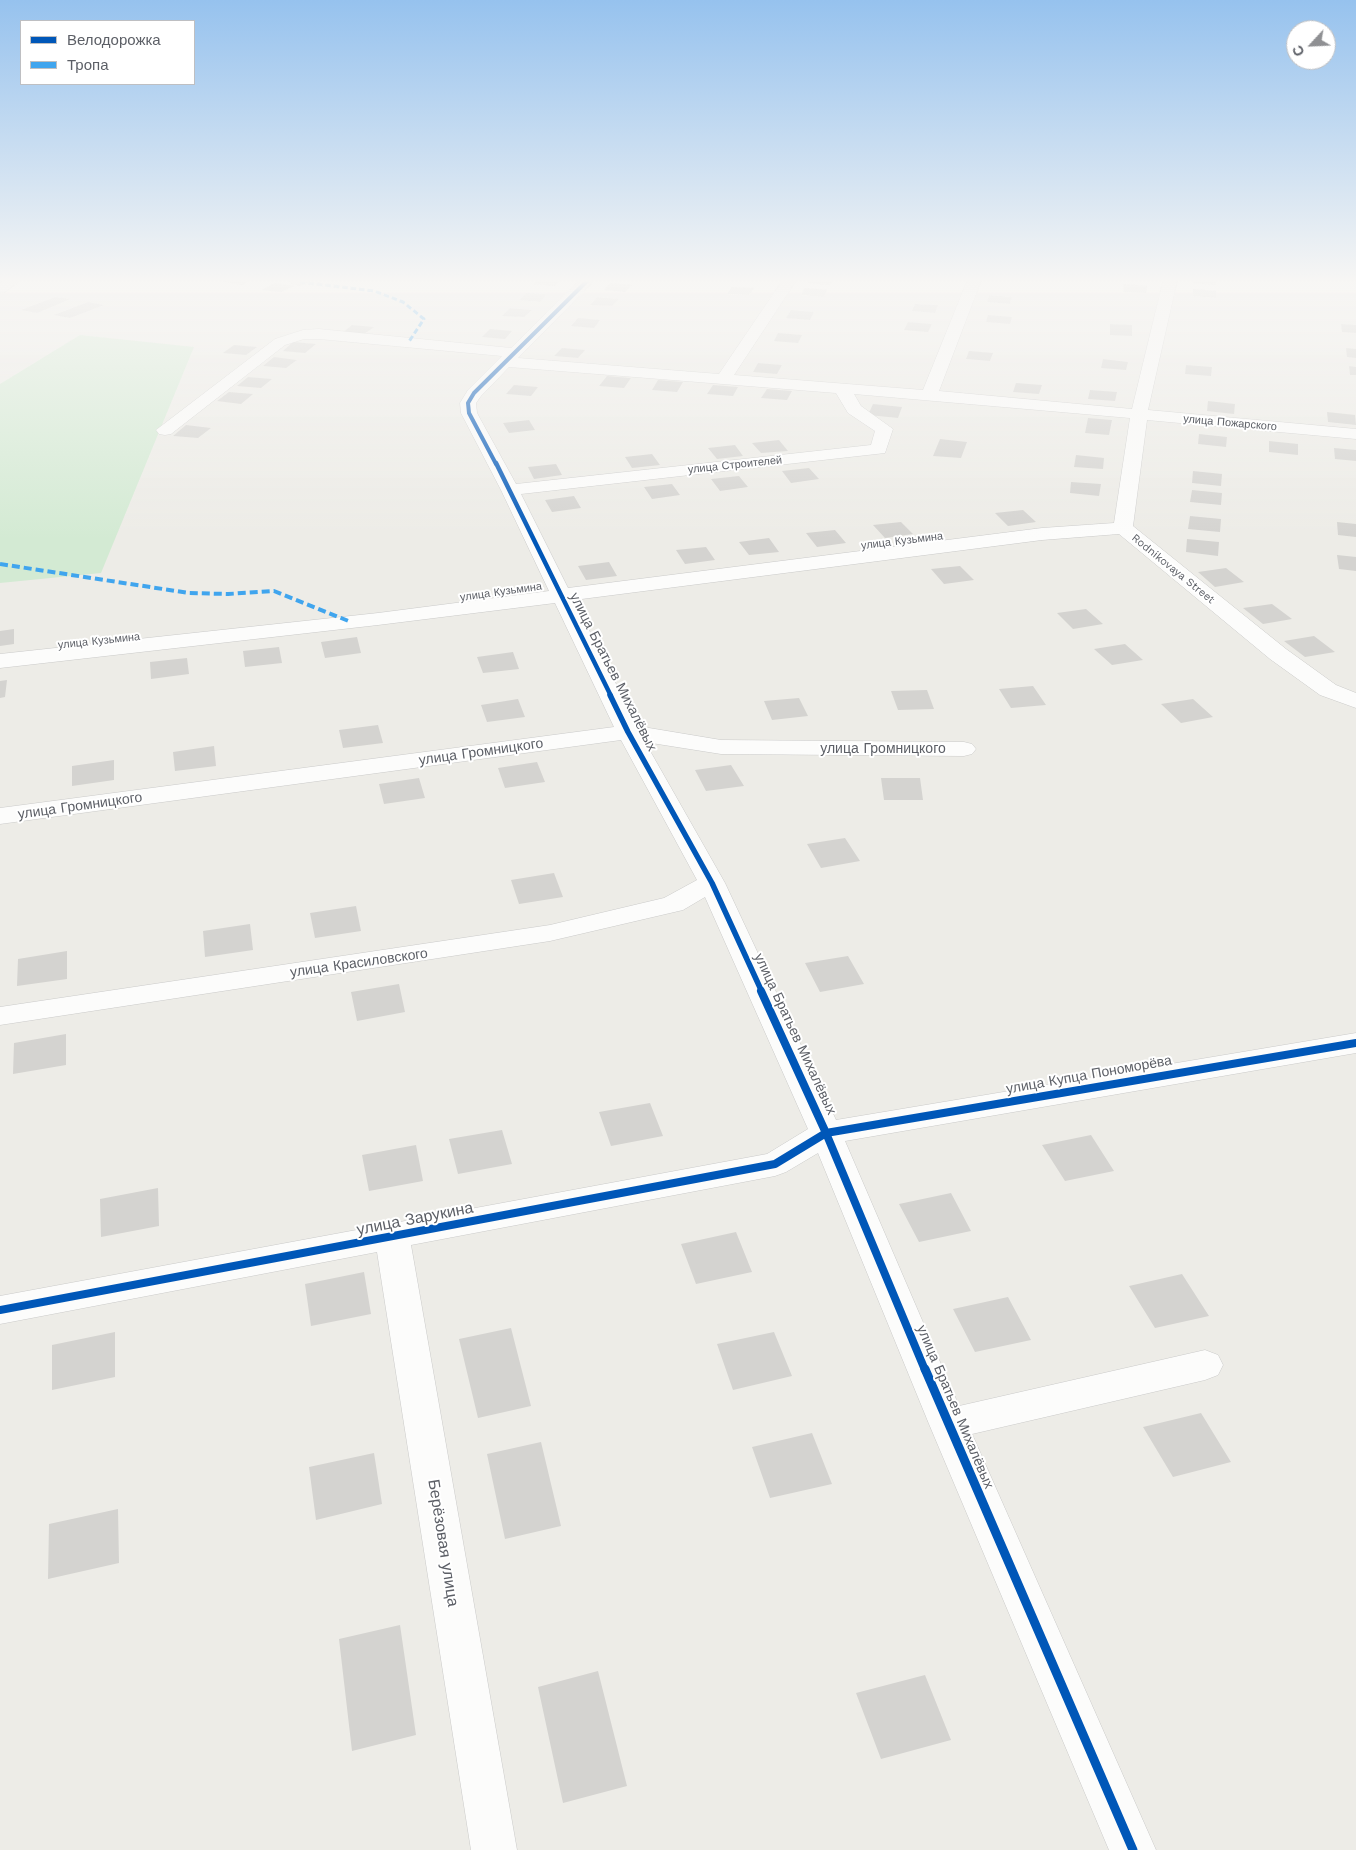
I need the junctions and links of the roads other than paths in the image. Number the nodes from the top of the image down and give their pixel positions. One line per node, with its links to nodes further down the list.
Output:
1 (247, 367): 11 (street, улица Пожарского)
2 (501, 367): 13 (street, улица Братьев Михалёвых)
3 (610, 367): 7 (street, улица Пожарского)
4 (730, 367): 7 (street)
5 (940, 367): 9 (street)
6 (1150, 367): 10 (street, Rodnikovaya Street)
7 (723, 378): 8 (street, улица Пожарского)
8 (842, 388): 9 (street, улица Пожарского); 13 (street, улица Строителей)
9 (929, 395): 10 (street, улица Пожарского)
10 (1139, 414): 12 (street, улица Пожарского); 14 (street, Rodnikovaya Street)
11 (165, 430)
12 (1356, 434)
13 (510, 490): 15 (street, улица Братьев Михалёвых)
14 (1123, 528): 15 (street, улица Кузьмина); 17 (street, Rodnikovaya Street)
15 (560, 594): 16 (street, улица Кузьмина); 18 (street, улица Братьев Михалёвых)
16 (0, 661)
17 (1356, 701)
18 (628, 732): 19 (street, улица Громницкого); 20 (street, улица Громницкого); 21 (street, улица Братьев Михалёвых)
19 (964, 749)
20 (0, 816)
21 (712, 884): 22 (street, улица Красиловского); 24 (street, улица Братьев Михалёвых)
22 (0, 1016)
23 (1356, 1043): 24 (street, улица Купца Пономорёва)
24 (826, 1133): 25 (street, улица Зарукина); 28 (street, улица Братьев Михалёвых)
25 (392, 1237): 26 (street, улица Зарукина); 29 (street, Берёзовая улица)
26 (0, 1310)
27 (1205, 1365): 28 (street)
28 (948, 1424): 30 (street, улица Братьев Михалёвых)
29 (494, 1850)
30 (1133, 1850)

